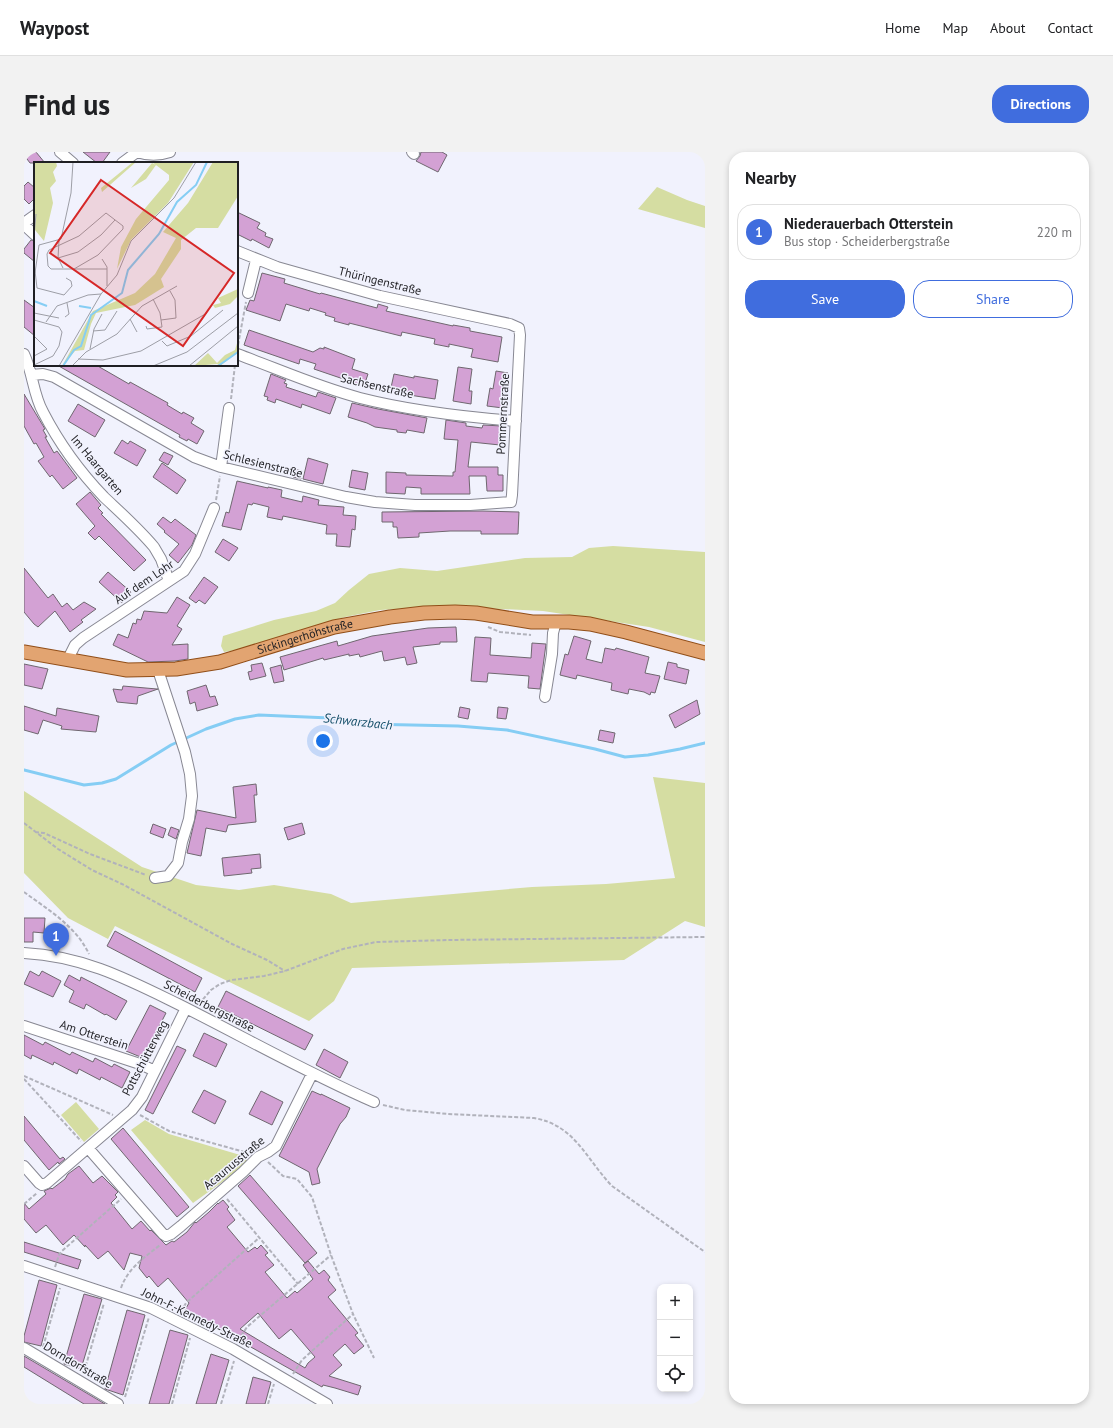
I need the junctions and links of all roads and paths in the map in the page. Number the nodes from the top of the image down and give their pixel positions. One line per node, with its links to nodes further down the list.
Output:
1 (60, 152): 4 (street)
2 (137, 152): 3 (street); 5 (street)
3 (170, 152)
4 (72, 162)
5 (123, 162)
6 (34, 216): 7 (street)
7 (24, 224): 8 (street)
8 (34, 233)
9 (238, 251): 10 (street, Thüringenstraße)
10 (256, 260): 11 (street); 12 (street, Thüringenstraße)
11 (248, 293): 13 (path)
12 (519, 328): 19 (street, Pommernstraße)
13 (238, 343)
14 (24, 354): 17 (street, Im Haargarten)
15 (238, 354): 19 (street, Sachsenstraße)
16 (235, 366): 18 (path)
17 (31, 375): 20 (street, Schlesienstraße); 23 (street, Im Haargarten)
18 (229, 408): 20 (street)
19 (516, 421): 21 (street, Pommernstraße)
20 (221, 467): 21 (street, Schlesienstraße); 22 (path)
21 (511, 502)
22 (214, 508): 23 (street, Auf dem Lohr)
23 (169, 581): 27 (street, Auf dem Lohr)
24 (556, 622): 26 (main road, Sickingerhöhstraße); 28 (main road, Sickingerhöhstraße); 29 (street)
25 (24, 652): 27 (main road, Sickingerhöhstraße)
26 (705, 653)
27 (68, 659): 28 (main road, Sickingerhöhstraße)
28 (158, 670): 32 (street)
29 (545, 698)
30 (24, 823): 31 (path)
31 (34, 832): 32 (path); 37 (path)
32 (154, 878)
33 (24, 892): 36 (path)
34 (705, 937): 37 (path)
35 (24, 953): 36 (street, Scheiderbergstraße)
36 (94, 966): 38 (street, Scheiderbergstraße)
37 (285, 971): 38 (path)
38 (189, 1010): 40 (street, Pottschütterweg); 41 (street, Scheiderbergstraße)
39 (24, 1026): 40 (street, Am Otterstein)
40 (155, 1071): 44 (street, Pottschütterweg)
41 (312, 1074): 43 (street, Scheiderbergstraße); 47 (street, Acaunusstraße)
42 (24, 1078): 45 (path); 46 (path)
43 (374, 1102): 55 (path)
44 (132, 1110): 45 (street, Pottschütterweg); 47 (path)
45 (122, 1118): 46 (street, Pottschütterweg)
46 (88, 1148): 49 (street, Pottschütterweg); 51 (street)
47 (259, 1156): 50 (street, Acaunusstraße); 56 (path)
48 (24, 1166): 49 (street)
49 (42, 1185): 52 (path)
50 (221, 1191): 53 (street, Acaunusstraße); 54 (path)
51 (128, 1193): 53 (street); 58 (path)
52 (24, 1204)
53 (166, 1236): 61 (path)
54 (260, 1238): 59 (path); 64 (path)
55 (705, 1252)
56 (331, 1255): 59 (path); 63 (path)
57 (24, 1266): 58 (street, John-F.-Kennedy-Straße)
58 (57, 1277): 60 (street, John-F.-Kennedy-Straße); 68 (path)
59 (298, 1284): 67 (path)
60 (107, 1293): 61 (street, John-F.-Kennedy-Straße); 71 (path)
61 (119, 1296): 62 (street, John-F.-Kennedy-Straße)
62 (151, 1308): 64 (street, John-F.-Kennedy-Straße); 74 (path)
63 (353, 1314): 69 (path); 72 (path)
64 (176, 1320): 65 (street, John-F.-Kennedy-Straße)
65 (193, 1328): 67 (street, John-F.-Kennedy-Straße); 75 (path)
66 (24, 1348): 68 (street, Dorndorfstraße)
67 (235, 1351): 70 (street, John-F.-Kennedy-Straße); 76 (path)
68 (40, 1358): 71 (street, Dorndorfstraße)
69 (374, 1358)
70 (276, 1374): 72 (street, John-F.-Kennedy-Straße); 77 (path)
71 (81, 1382): 73 (street, Dorndorfstraße)
72 (288, 1382): 78 (street, John-F.-Kennedy-Straße)
73 (118, 1404)
74 (123, 1404)
75 (172, 1404)
76 (221, 1404)
77 (268, 1404)
78 (327, 1404)

